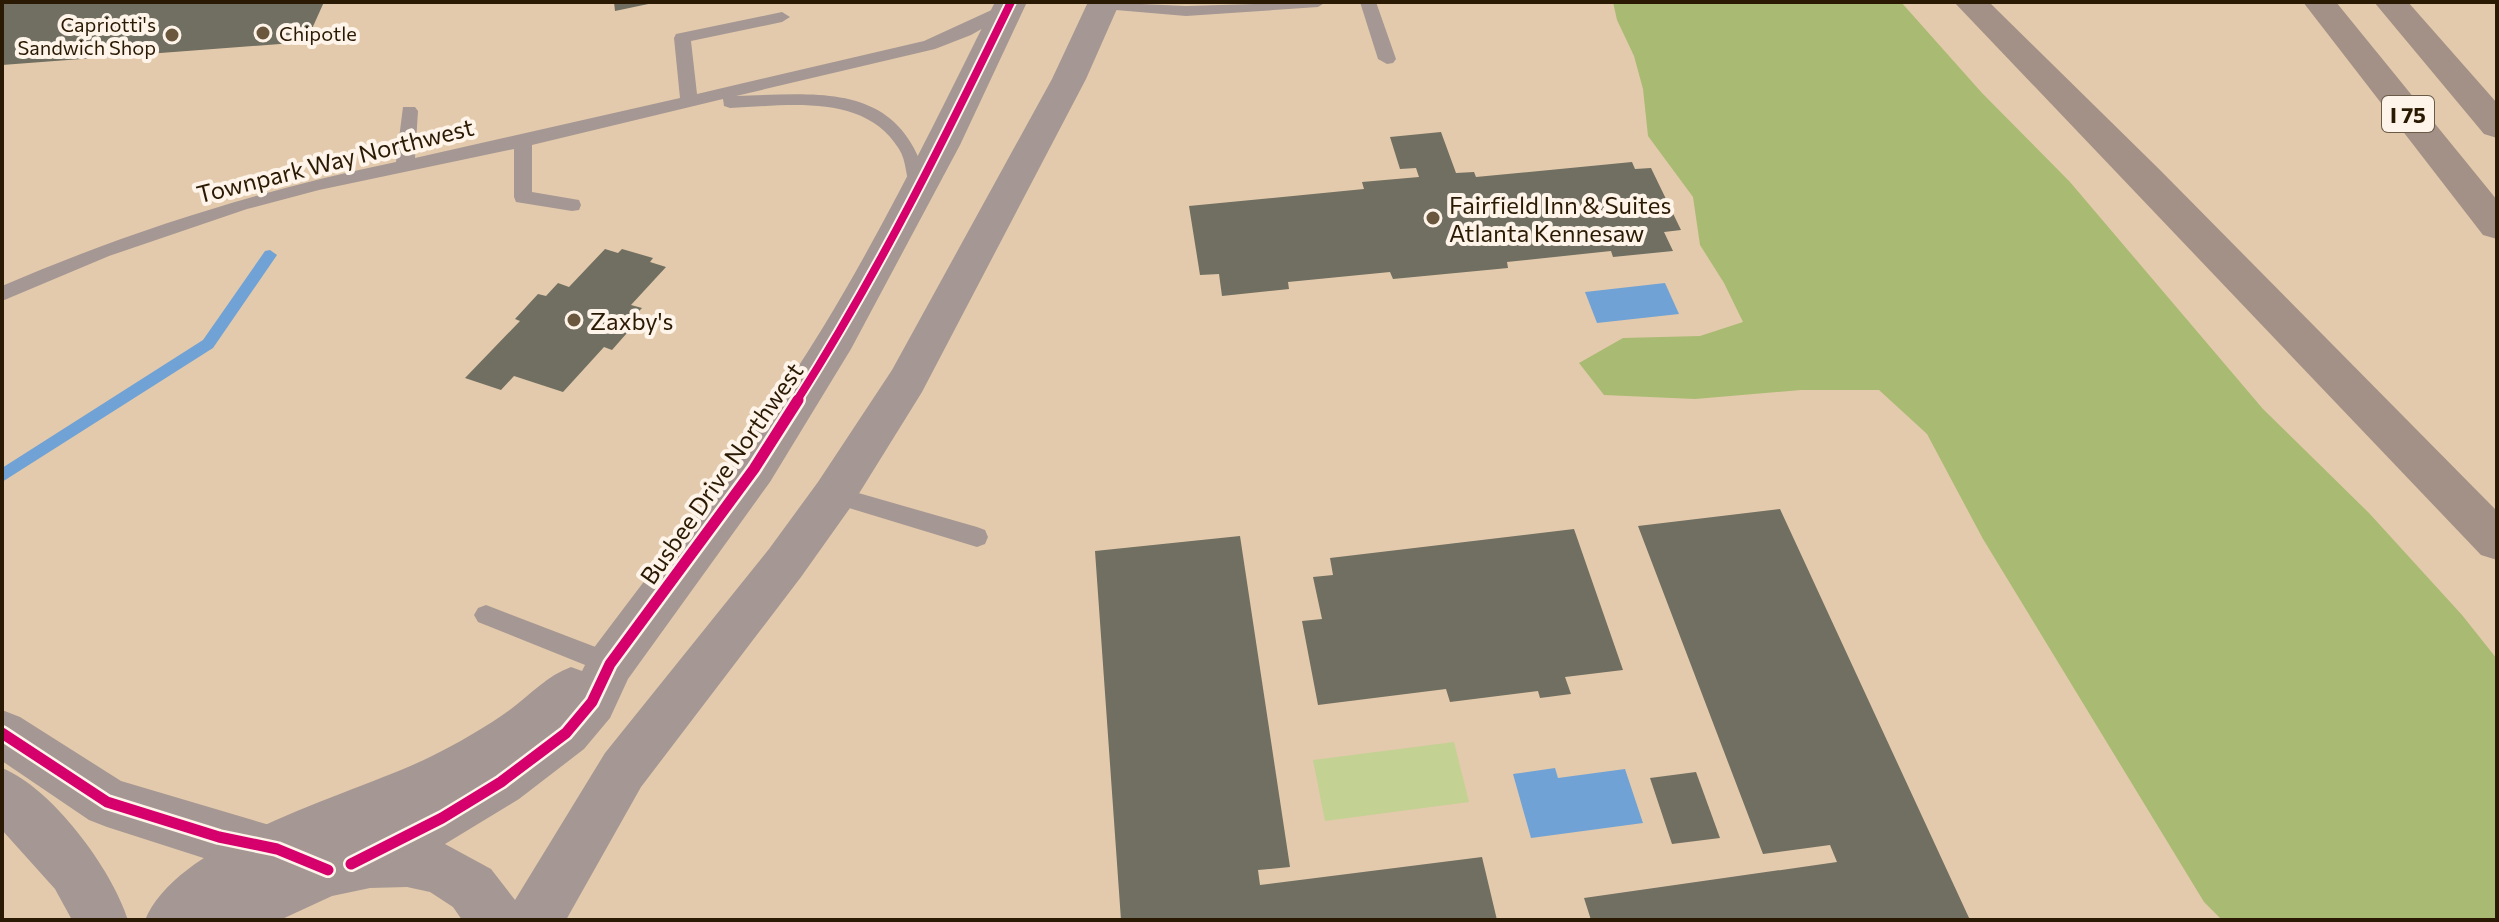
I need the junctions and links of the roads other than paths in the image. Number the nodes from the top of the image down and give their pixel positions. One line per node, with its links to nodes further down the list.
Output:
1 (1318, 2): 6 (lane)
2 (1368, 2): 9 (lane)
3 (1970, 2): 21 (highway)
4 (2319, 2): 17 (highway, I 75)
5 (2390, 2): 12 (highway)
6 (1104, 3): 19 (street)
7 (1010, 5): 10 (lane, Townpark Way Northwest); 15 (street, Busbee Drive Northwest)
8 (782, 17): 10 (lane)
9 (1387, 59)
10 (689, 103): 13 (lane, Townpark Way Northwest); 15 (lane, Townpark Way Northwest)
11 (409, 111): 14 (lane)
12 (2497, 126)
13 (523, 141): 14 (lane, Townpark Way Northwest); 16 (lane)
14 (405, 165): 18 (lane, Townpark Way Northwest)
15 (919, 186): 23 (street, Busbee Drive Northwest)
16 (572, 205)
17 (2497, 226)
18 (2, 294)
19 (834, 495): 20 (lane); 28 (street)
20 (977, 537)
21 (2497, 541)
22 (486, 615): 23 (lane)
23 (610, 664): 26 (street); 27 (street, Busbee Drive Northwest)
24 (2, 733): 26 (street)
25 (2, 793): 29 (street)
26 (277, 849): 27 (street); 30 (street)
27 (339, 867): 31 (street); 32 (street)
28 (560, 897): 33 (street)
29 (100, 920)
30 (173, 920)
31 (231, 920)
32 (496, 920)
33 (535, 920)

